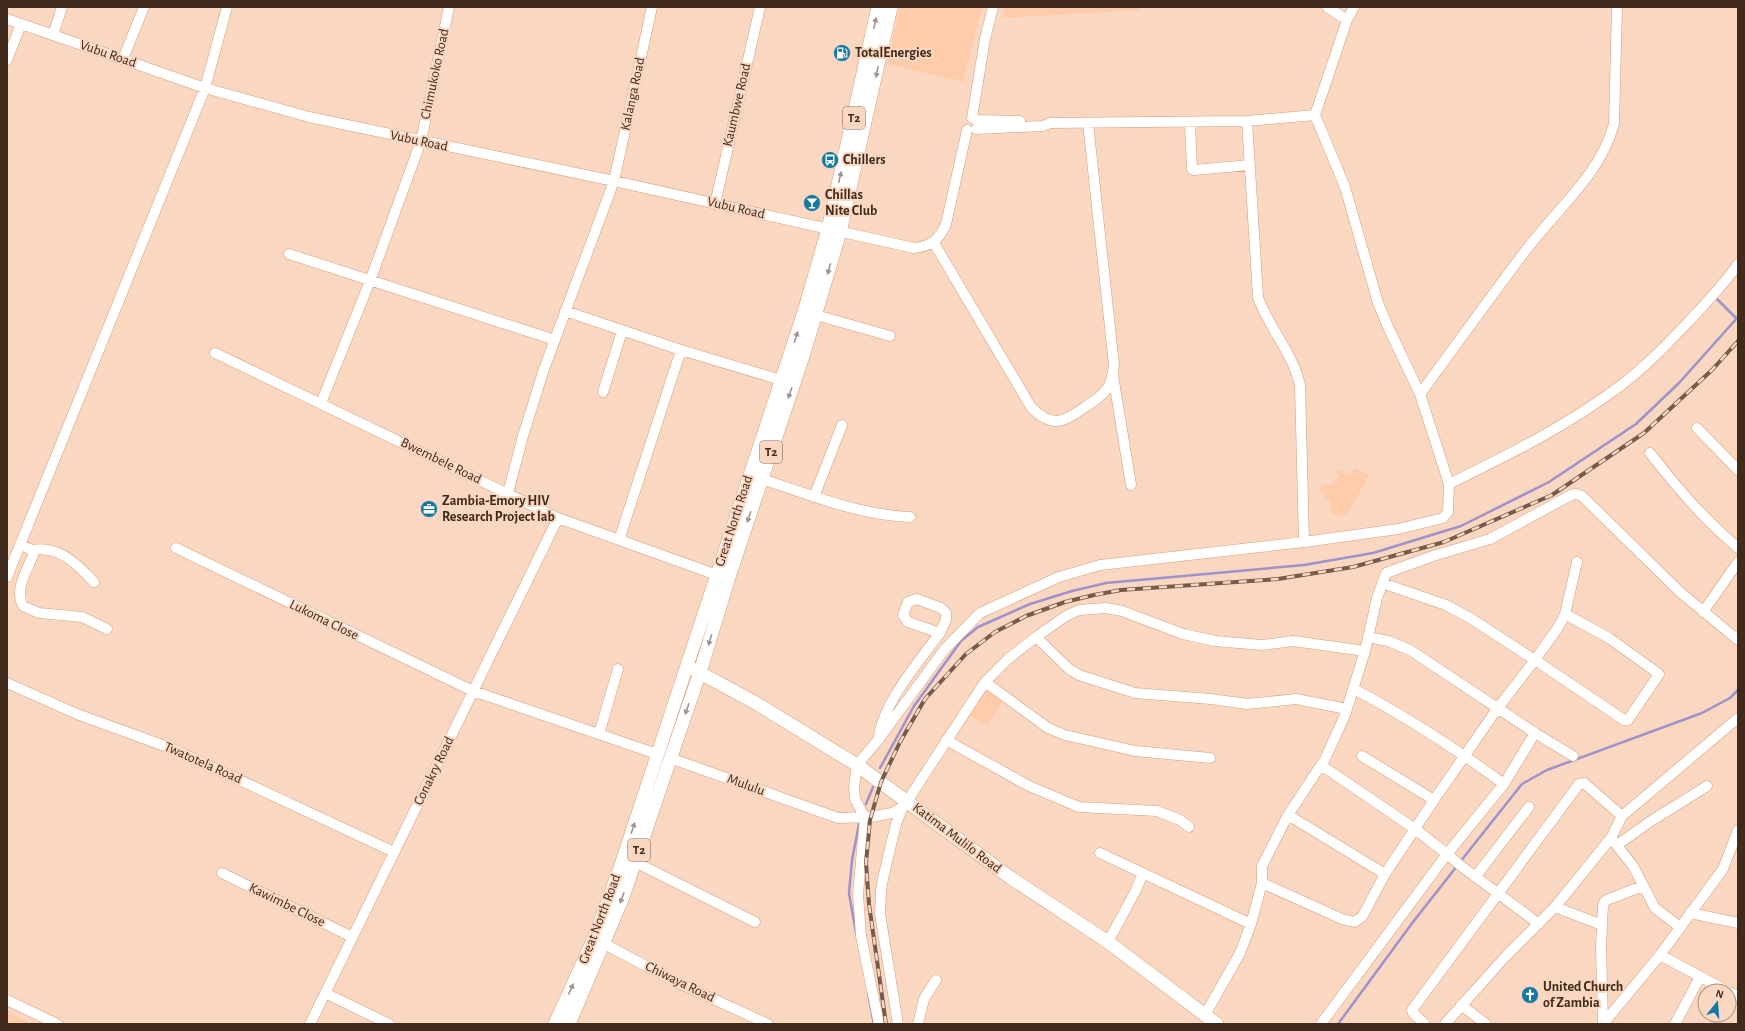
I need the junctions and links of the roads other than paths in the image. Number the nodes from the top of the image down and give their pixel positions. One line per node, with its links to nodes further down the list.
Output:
1 (62, 7): 16 (street)
2 (144, 7): 17 (street)
3 (227, 7): 19 (street)
4 (449, 7): 25 (street, Chimukoko Road)
5 (652, 7): 27 (street, Kalanga Road)
6 (760, 7): 28 (street, Kaumbwe Road)
7 (878, 7): 29 (main road, Great North Road / T2, one-way to 7)
8 (891, 7): 29 (main road, Great North Road / T2, one-way to 29)
9 (993, 7): 24 (street)
10 (1327, 7): 14 (street)
11 (1354, 7): 14 (street)
12 (1617, 7): 44 (street)
13 (7, 19): 15 (street, Vubu Road)
14 (1347, 20): 20 (street)
15 (21, 24): 16 (street, Vubu Road); 18 (street)
16 (53, 35): 17 (street, Vubu Road)
17 (123, 59): 19 (street, Vubu Road)
18 (7, 60)
19 (206, 88): 25 (street, Vubu Road); 59 (street)
20 (1315, 115): 21 (street); 44 (street)
21 (1247, 121): 22 (street); 26 (street)
22 (1190, 122): 23 (street); 26 (street)
23 (1088, 123): 24 (street); 41 (street)
24 (973, 124): 30 (street)
25 (421, 141): 27 (street, Vubu Road); 33 (street, Chimukoko Road)
26 (1250, 165): 58 (street)
27 (614, 181): 28 (street, Vubu Road); 34 (street, Kalanga Road)
28 (715, 204): 29 (street, Vubu Road)
29 (834, 230): 30 (street, Vubu Road); 35 (main road, Great North Road / T2, one-way to 35); 42 (main road, Great North Road / T2, one-way to 29)
30 (934, 243): 41 (street)
31 (289, 254): 33 (street)
32 (1738, 264): 52 (street)
33 (370, 280): 38 (street); 45 (street, Chimukoko Road)
34 (565, 311): 36 (street); 38 (street, Kalanga Road)
35 (816, 315): 37 (street); 50 (main road, Great North Road / T2, one-way to 50)
36 (622, 330): 39 (street); 43 (street)
37 (890, 336)
38 (555, 340): 53 (street, Kalanga Road)
39 (681, 350): 42 (street); 57 (street)
40 (215, 353): 45 (street, Bwembele Road)
41 (1113, 375): 51 (street)
42 (781, 380): 65 (main road, Great North Road / T2)
43 (603, 392)
44 (1420, 394): 52 (street)
45 (321, 403): 53 (street, Bwembele Road)
46 (842, 424): 54 (street)
47 (1697, 428): 49 (street)
48 (1650, 453): 61 (street)
49 (1738, 470)
50 (762, 479): 54 (street); 80 (main road, Great North Road / T2, one-way to 80)
51 (1131, 484)
52 (1449, 484): 58 (street)
53 (508, 493): 56 (street, Bwembele Road)
54 (814, 497): 55 (street)
55 (910, 517)
56 (558, 518): 57 (street, Bwembele Road); 84 (street, Conakry Road)
57 (619, 540): 65 (street, Bwembele Road)
58 (1304, 542): 90 (street)
59 (21, 546): 62 (street); 66 (street)
60 (176, 548): 84 (street, Lukoma Close)
61 (1738, 548)
62 (32, 550): 67 (street); 71 (street)
63 (1577, 562): 70 (street)
64 (1738, 562): 69 (street)
65 (716, 575): 78 (main road, Great North Road / T2)
66 (7, 577)
67 (94, 582)
68 (1382, 583): 69 (street); 74 (street); 77 (street)
69 (1704, 612): 75 (street)
70 (1565, 614): 77 (street); 77 (street)
71 (107, 629)
72 (940, 633): 90 (street)
73 (1036, 637): 76 (street); 81 (street); 86 (street)
74 (1368, 637): 76 (street); 85 (street)
75 (1738, 640)
76 (1365, 651): 83 (street)
77 (1534, 660): 85 (street)
78 (688, 667): 80 (main road, Katima Mulilo Road); 92 (main road, Great North Road / T2)
79 (618, 669): 89 (street)
80 (700, 672): 96 (main road, Great North Road / T2, one-way to 96); 98 (main road, Katima Mulilo Road)
81 (985, 682): 91 (street); 97 (street)
82 (7, 684): 112 (street, Twatotela Road)
83 (1354, 689): 86 (street); 93 (street)
84 (473, 691): 89 (street, Lukoma Close); 112 (street, Conakry Road)
85 (1497, 709): 88 (street); 93 (street)
86 (1347, 710): 99 (street)
87 (1738, 718): 106 (street)
88 (1535, 733): 95 (street); 100 (street)
89 (599, 734): 92 (street, Lukoma Close)
90 (878, 740): 98 (street)
91 (946, 740): 103 (street); 108 (street)
92 (658, 754): 132 (main road, Great North Road / T2, one-way to 92)
93 (1464, 755): 100 (street); 102 (street)
94 (1362, 756): 102 (street)
95 (1572, 756)
96 (670, 758): 107 (street, Mululu); 115 (main road, Great North Road / T2)
97 (1210, 758)
98 (857, 765): 103 (main road, Katima Mulilo Road); 107 (street)
99 (1321, 765): 105 (street); 109 (street)
100 (1504, 784): 114 (street)
101 (1707, 786): 111 (street)
102 (1434, 800): 109 (street)
103 (906, 804): 107 (street, Mululu); 133 (main road, Katima Mulilo Road); 150 (street)
104 (1529, 807): 119 (street)
105 (1288, 816): 118 (street); 120 (street)
106 (1622, 816): 111 (street); 122 (street)
107 (865, 818): 149 (street)
108 (1189, 827)
109 (1415, 829): 114 (street); 118 (street)
110 (1738, 830): 124 (street)
111 (1614, 841): 121 (street); 123 (street)
112 (394, 852): 131 (street, Conakry Road)
113 (1100, 853): 117 (street)
114 (1450, 856): 119 (street); 153 (street)
115 (635, 862): 125 (street); 132 (main road, Great North Road / T2, one-way to 132)
116 (222, 873): 131 (street, Kawimbe Close)
117 (1142, 873): 127 (street); 133 (street)
118 (1385, 874): 120 (street)
119 (1476, 876): 122 (street)
120 (1262, 882): 127 (street)
121 (1643, 886): 129 (street); 130 (street)
122 (1498, 893): 128 (street); 154 (street)
123 (1555, 907): 128 (street); 129 (street)
124 (1690, 913): 126 (street); 130 (street)
125 (755, 922)
126 (1738, 923)
127 (1251, 924): 141 (street)
128 (1539, 924): 140 (street)
129 (1602, 925): 157 (street)
130 (1680, 927): 134 (street)
131 (352, 938): 138 (street, Conakry Road)
132 (599, 940): 146 (main road, Great North Road / T2, one-way to 132); 147 (main road, Great North Road / T2); 148 (street, Chiwaya Road)
133 (1108, 942): 141 (main road, Katima Mulilo Road)
134 (1660, 955): 135 (street); 157 (street)
135 (1700, 977): 137 (street); 158 (street)
136 (936, 980): 151 (street)
137 (1712, 983)
138 (325, 993): 144 (street, Conakry Road); 145 (street)
139 (7, 1000): 142 (street)
140 (1461, 1005): 155 (street); 156 (street)
141 (1205, 1015): 152 (main road, Katima Mulilo Road)
142 (45, 1021): 143 (street)
143 (57, 1024)
144 (310, 1024)
145 (389, 1024)
146 (555, 1024)
147 (569, 1024)
148 (768, 1024)
149 (879, 1024)
150 (898, 1024)
151 (918, 1024)
152 (1217, 1024)
153 (1322, 1024)
154 (1426, 1024)
155 (1445, 1024)
156 (1486, 1024)
157 (1603, 1024)
158 (1675, 1024)

